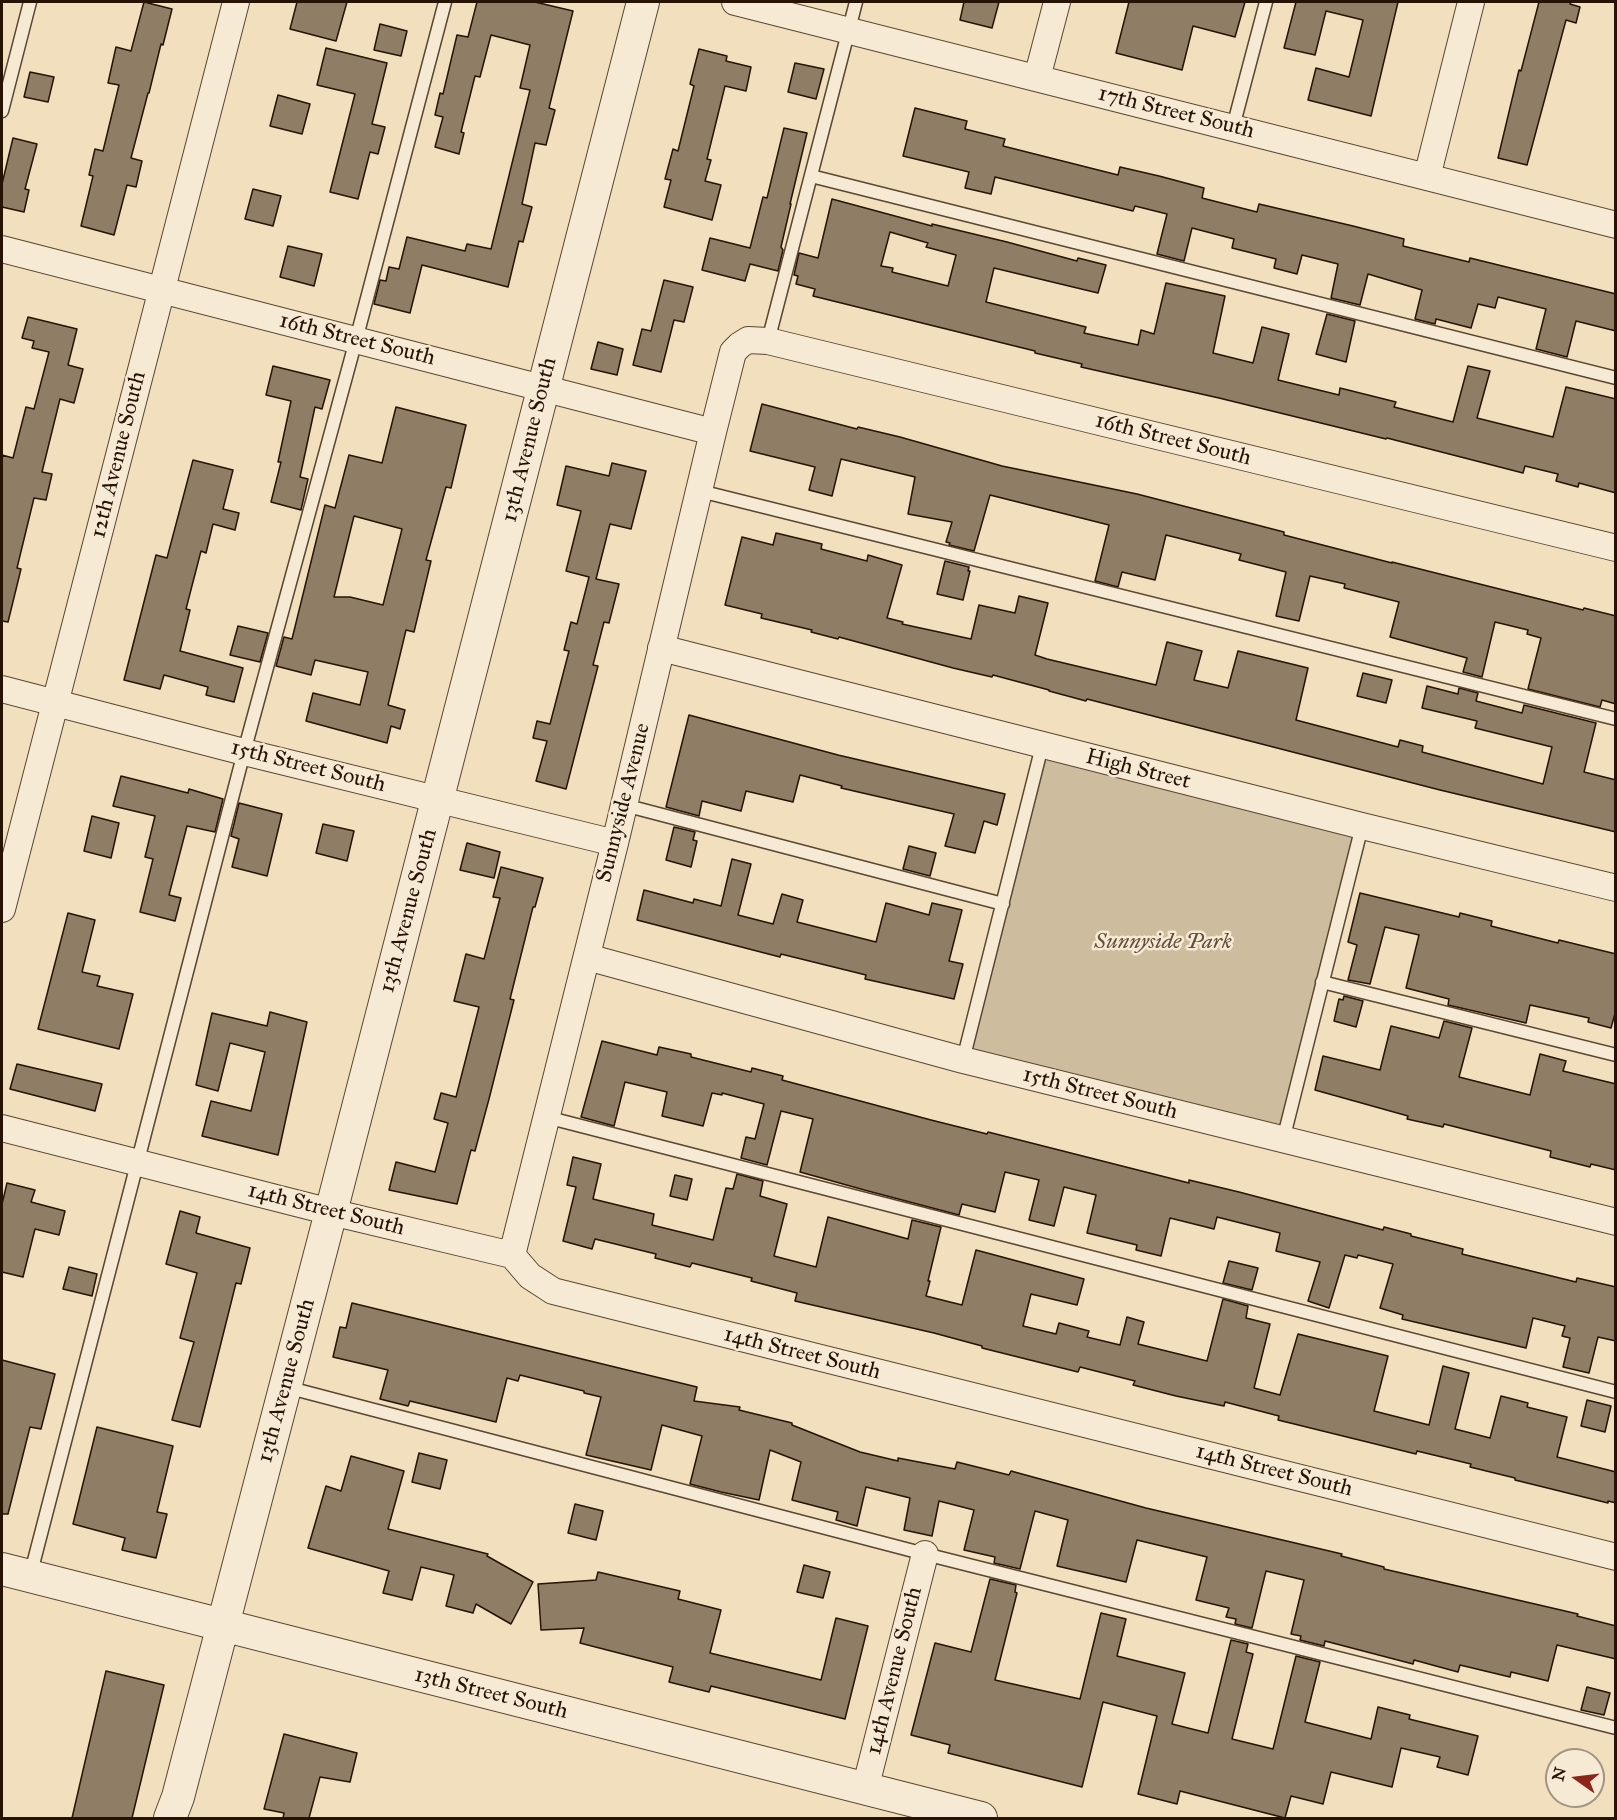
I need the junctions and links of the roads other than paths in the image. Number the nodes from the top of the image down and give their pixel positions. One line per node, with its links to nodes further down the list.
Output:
1 (30, 2): 12 (lane)
2 (236, 2): 18 (street, 12th Avenue South)
3 (445, 2): 19 (lane)
4 (643, 2): 23 (street, 13th Avenue South)
5 (735, 2): 10 (street, 17th Street South)
6 (856, 2): 10 (lane)
7 (1057, 2): 11 (street)
8 (1266, 2): 13 (lane)
9 (1471, 2): 15 (street)
10 (848, 32): 11 (street, 17th Street South); 14 (lane)
11 (1037, 78): 13 (street, 17th Street South)
12 (2, 111)
13 (1233, 127): 15 (street, 17th Street South)
14 (811, 176): 20 (lane); 22 (lane)
15 (1427, 177): 16 (street, 17th Street South)
16 (1615, 222)
17 (2, 249): 18 (street, 16th Street South)
18 (161, 291): 19 (street, 16th Street South); 29 (street, 12th Avenue South)
19 (357, 340): 23 (street, 16th Street South); 32 (lane)
20 (768, 341): 21 (street, 16th Street South); 26 (street, 16th Street South)
21 (733, 352): 24 (street, Sunnyside Avenue)
22 (1616, 378)
23 (544, 387): 24 (street, 16th Street South); 33 (street, 13th Avenue South)
24 (713, 432): 25 (street, Sunnyside Avenue)
25 (700, 491): 27 (street, Sunnyside Avenue); 30 (lane)
26 (1616, 548)
27 (661, 648): 31 (street, High Street); 34 (street, Sunnyside Avenue)
28 (2, 688): 29 (street, 15th Street South)
29 (55, 702): 32 (street, 15th Street South); 39 (street, 12th Avenue South)
30 (1616, 719)
31 (1042, 746): 35 (street, High Street); 38 (lane)
32 (244, 752): 33 (street, 15th Street South); 47 (lane)
33 (438, 799): 36 (street, 15th Street South); 48 (street, 13th Avenue South)
34 (624, 805): 36 (street, Sunnyside Avenue); 38 (lane)
35 (1362, 826): 37 (street, High Street); 41 (lane)
36 (615, 843): 40 (street, Sunnyside Avenue)
37 (1616, 888)
38 (1003, 904): 43 (lane)
39 (2, 909)
40 (587, 957): 43 (street, 15th Street South); 44 (street, Sunnyside Avenue)
41 (1322, 982): 42 (lane); 46 (lane)
42 (1616, 1055)
43 (963, 1060): 46 (street, 15th Street South)
44 (546, 1117): 50 (street, Sunnyside Avenue); 52 (lane)
45 (2, 1128): 47 (street, 14th Street South)
46 (1283, 1140): 49 (street, 15th Street South)
47 (138, 1162): 48 (street, 14th Street South); 55 (lane)
48 (331, 1212): 50 (street, 14th Street South); 51 (street, 13th Avenue South)
49 (1616, 1222)
50 (512, 1255): 54 (street, 14th Street South)
51 (285, 1387): 53 (lane); 56 (street, 13th Avenue South)
52 (1616, 1392)
53 (925, 1554): 57 (lane); 58 (street, 14th Avenue South)
54 (1616, 1557)
55 (16, 1573): 56 (street, 13th Street South)
56 (222, 1625): 58 (street, 13th Street South); 59 (street, 13th Avenue South)
57 (1616, 1728)
58 (865, 1789): 60 (street, 13th Street South)
59 (170, 1818)
60 (981, 1818)

